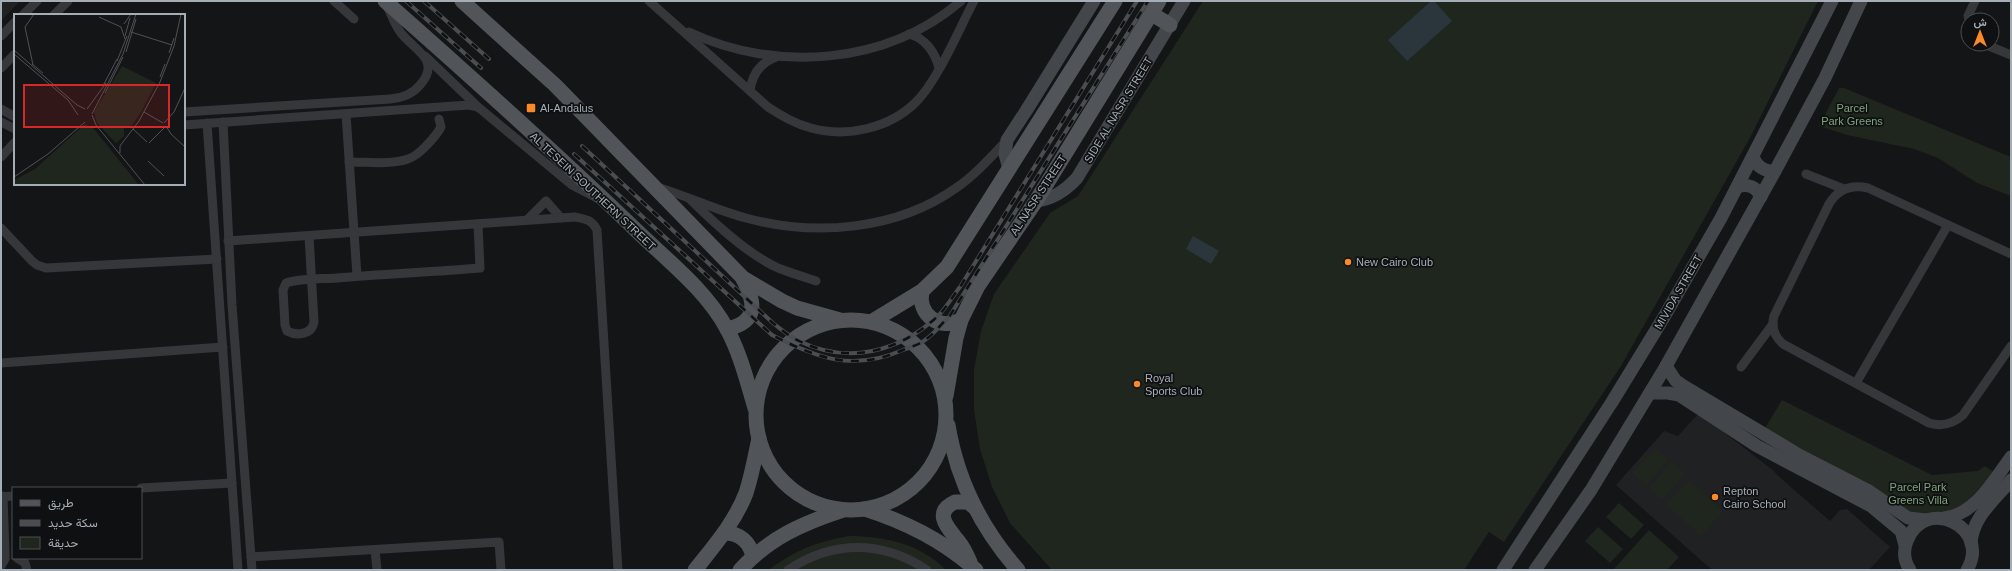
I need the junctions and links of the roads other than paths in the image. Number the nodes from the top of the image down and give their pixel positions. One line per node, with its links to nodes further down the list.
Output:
1 (37, 1): 17 (street)
2 (68, 1): 18 (street)
3 (334, 1): 19 (street)
4 (385, 1): 27 (street); 62 (main road, AL TESEIN SOUTHERN STREET)
5 (462, 1): 56 (main road)
6 (649, 1): 22 (street)
7 (961, 1): 23 (street)
8 (974, 1): 31 (street)
9 (1094, 1): 46 (street)
10 (1115, 1): 53 (main road)
11 (1184, 1): 21 (street, SIDE AL NASR STREET)
12 (1832, 1): 51 (street, MIVIDA STREET)
13 (1861, 1): 54 (street)
14 (1975, 1): 16 (street)
15 (1156, 8): 21 (main road); 61 (main road, AL NASR STREET)
16 (1970, 12)
17 (23, 14)
18 (55, 14)
19 (354, 19)
20 (14, 23): 24 (street)
21 (1170, 25): 61 (street, SIDE AL NASR STREET)
22 (680, 28): 29 (street); 32 (street)
23 (909, 34): 29 (street); 31 (street)
24 (1, 36)
25 (2000, 51): 28 (street)
26 (14, 55): 30 (street)
27 (424, 55): 33 (street); 34 (street)
28 (2011, 55)
29 (776, 57): 32 (street)
30 (1, 68)
31 (939, 68): 32 (street)
32 (750, 91)
33 (390, 99): 36 (street); 37 (street)
34 (478, 107): 36 (street); 62 (street)
35 (1, 109): 39 (street)
36 (390, 111): 38 (street)
37 (185, 112)
38 (346, 114): 42 (street); 52 (street)
39 (14, 116)
40 (440, 119): 52 (street)
41 (1, 122): 45 (street)
42 (223, 122): 43 (street); 48 (street)
43 (207, 123): 44 (street); 50 (street)
44 (185, 125)
45 (14, 128)
46 (1007, 140): 53 (street); 59 (street)
47 (14, 143): 49 (street)
48 (224, 156): 50 (street); 70 (street)
49 (1, 157)
50 (209, 157): 72 (street)
51 (1753, 157): 54 (street); 57 (street, MIVIDA STREET)
52 (349, 162): 68 (street)
53 (1010, 169): 77 (main road)
54 (1776, 171): 60 (street)
55 (1806, 174): 58 (street)
56 (653, 186): 59 (street); 74 (main road)
57 (1737, 187): 60 (street); 127 (street, MIVIDA STREET)
58 (1844, 189): 66 (street); 83 (street)
59 (688, 197): 76 (street)
60 (1761, 197): 88 (street)
61 (1036, 201): 80 (main road, AL NASR STREET)
62 (607, 202): 84 (main road, AL TESEIN SOUTHERN STREET)
63 (561, 218): 64 (street); 64 (street); 121 (street)
64 (527, 220): 65 (street)
65 (478, 224): 68 (street); 73 (street)
66 (1948, 225): 71 (street); 90 (street)
67 (1, 228): 72 (street)
68 (354, 233): 69 (street); 73 (street)
69 (309, 236): 70 (street); 75 (street)
70 (228, 241): 78 (street)
71 (2011, 254)
72 (217, 259): 79 (street)
73 (358, 276): 75 (street)
74 (743, 278): 81 (main road); 84 (main road)
75 (311, 280): 75 (street)
76 (816, 281)
77 (922, 291): 80 (main road); 82 (main road)
78 (232, 305): 79 (street); 104 (street)
79 (220, 306): 85 (street)
80 (961, 320): 92 (main road, AL NASR STREET)
81 (843, 321): 82 (main road); 93 (main road)
82 (871, 322): 92 (main road)
83 (1772, 324): 89 (street); 90 (street)
84 (727, 329): 93 (main road, AL TESEIN SOUTHERN STREET)
85 (223, 347): 87 (street); 98 (street)
86 (2010, 349): 90 (street)
87 (1, 363)
88 (1666, 366): 91 (street); 94 (street)
89 (1741, 367)
90 (1856, 383)
91 (1650, 393): 94 (street); 128 (street)
92 (946, 407): 101 (main road); 103 (main road, AL NASR STREET)
93 (756, 413): 95 (main road)
94 (1750, 433): 107 (street); 109 (street)
95 (759, 438): 102 (main road); 108 (main road)
96 (2011, 457): 106 (street)
97 (2011, 480): 111 (street)
98 (232, 483): 99 (street); 105 (street)
99 (142, 488)
100 (2, 496): 114 (street)
101 (974, 507): 116 (main road); 126 (main road)
102 (847, 509): 103 (main road); 113 (main road)
103 (865, 509): 116 (main road)
104 (248, 514): 105 (street); 112 (street)
105 (234, 515): 117 (street)
106 (1944, 518): 107 (street); 111 (street)
107 (1926, 520): 109 (street)
108 (724, 533): 113 (main road); 122 (main road)
109 (1905, 545): 115 (street)
110 (375, 550): 112 (street); 119 (street); 120 (street)
111 (1972, 550): 129 (street); 130 (street)
112 (251, 557): 118 (street)
113 (753, 557): 123 (main road)
114 (6, 564)
115 (1907, 567)
116 (974, 569)
117 (238, 570)
118 (252, 570)
119 (377, 570)
120 (501, 570)
121 (618, 570)
122 (695, 570)
123 (740, 570)
124 (789, 570): 125 (street)
125 (927, 570)
126 (1018, 570)
127 (1502, 570)
128 (1535, 570)
129 (1967, 570)
130 (1972, 570)

